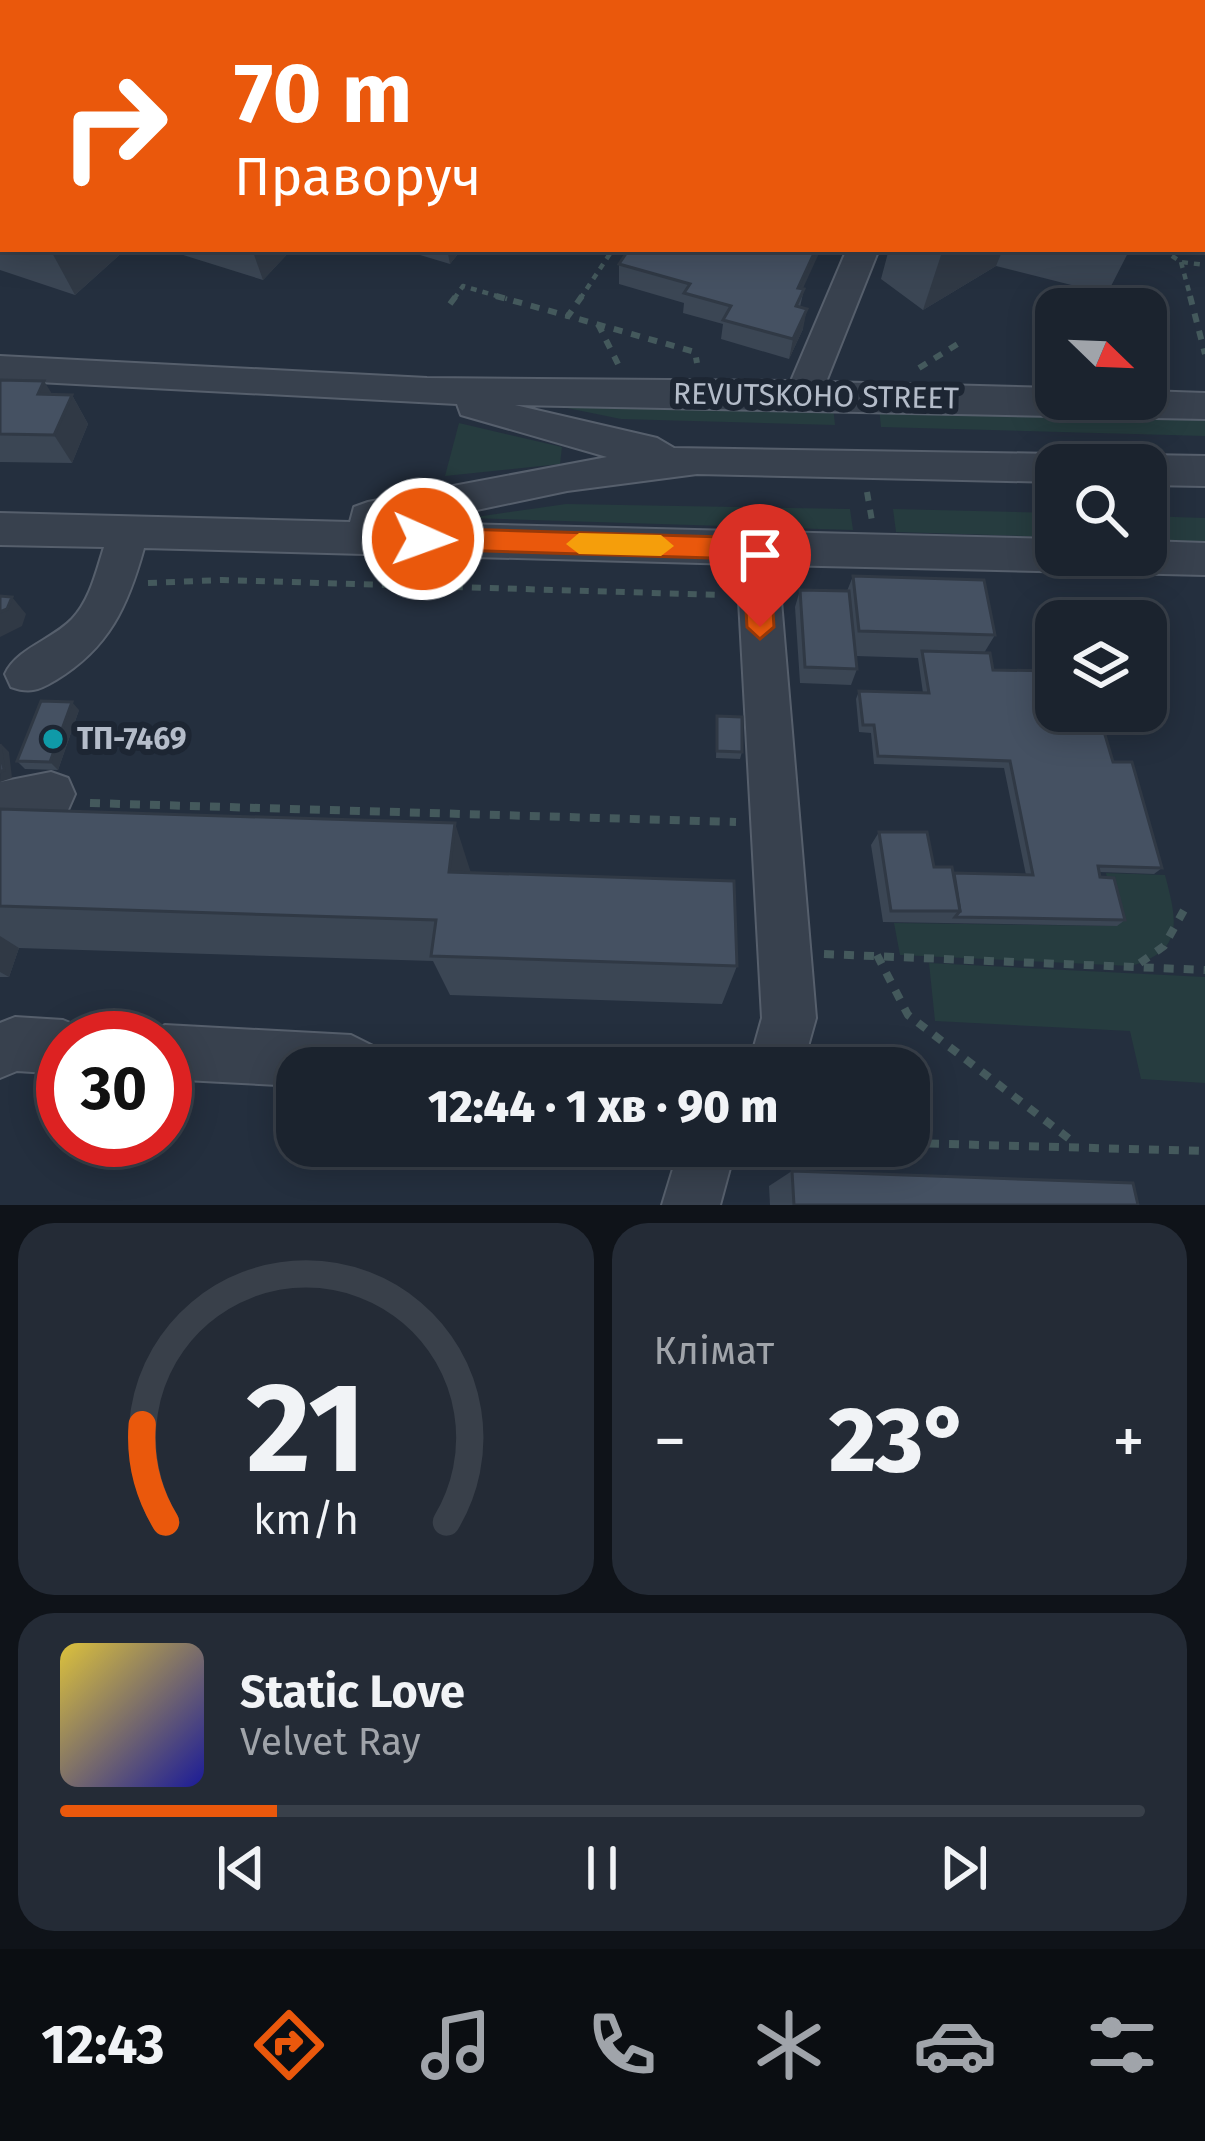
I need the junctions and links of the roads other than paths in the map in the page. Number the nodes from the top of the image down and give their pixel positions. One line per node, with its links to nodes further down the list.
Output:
1 (862, 252): 4 (street)
2 (0, 368): 3 (street, REVUTSKOHO STREET)
3 (427, 391): 4 (street, REVUTSKOHO STREET); 6 (street, REVUTSKOHO STREET)
4 (802, 395): 5 (street, REVUTSKOHO STREET)
5 (1205, 406)
6 (697, 460): 7 (street, REVUTSKOHO STREET); 12 (street, REVUTSKOHO STREET)
7 (1035, 468)
8 (1167, 470): 9 (street)
9 (1205, 471)
10 (0, 529): 11 (street, REVUTSKOHO STREET)
11 (129, 532): 12 (street, REVUTSKOHO STREET); 15 (street)
12 (266, 533): 13 (street, REVUTSKOHO STREET)
13 (756, 548): 14 (street, REVUTSKOHO STREET); 19 (street)
14 (1205, 559)
15 (27, 674)
16 (51, 794): 17 (street)
17 (0, 804)
18 (36, 1045): 20 (street)
19 (781, 1047)
20 (0, 1051)
21 (192, 1053): 22 (street)
22 (276, 1058)
23 (702, 1167): 24 (street)
24 (691, 1205)

